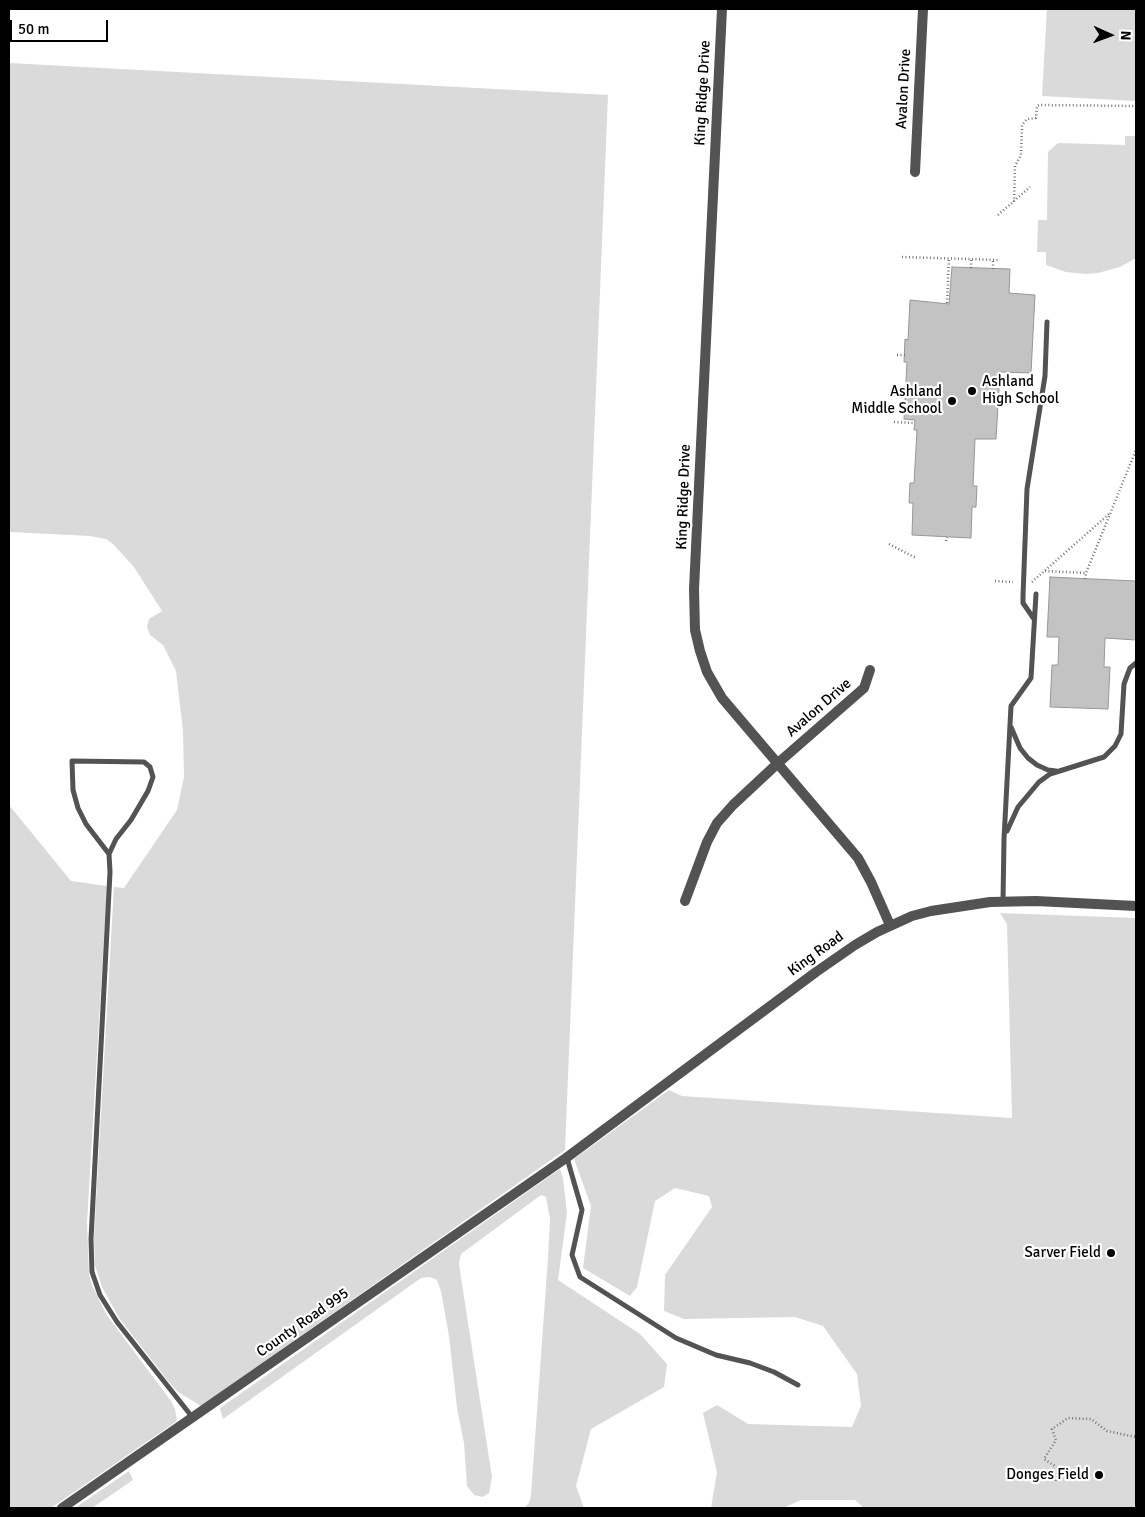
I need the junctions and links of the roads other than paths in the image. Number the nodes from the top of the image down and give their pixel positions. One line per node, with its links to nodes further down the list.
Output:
1 (722, 9): 10 (street, King Ridge Drive)
2 (923, 9): 3 (street, Avalon Drive)
3 (915, 172)
4 (1047, 322): 6 (lane)
5 (1036, 594): 6 (lane)
6 (1034, 619): 9 (lane)
7 (1136, 663): 11 (lane)
8 (870, 670): 10 (street, Avalon Drive)
9 (1010, 725): 11 (lane); 12 (lane)
10 (778, 763): 14 (street, Avalon Drive); 17 (street, King Ridge Drive)
11 (1058, 771): 12 (lane)
12 (1004, 839): 15 (lane)
13 (109, 854): 13 (lane); 20 (lane)
14 (685, 901)
15 (1003, 902): 16 (street, King Road); 17 (street, King Road)
16 (1136, 906)
17 (890, 925): 18 (street, King Road)
18 (564, 1159): 19 (lane); 20 (street, County Road 995)
19 (798, 1385)
20 (193, 1418): 21 (street, County Road 995)
21 (62, 1508)

